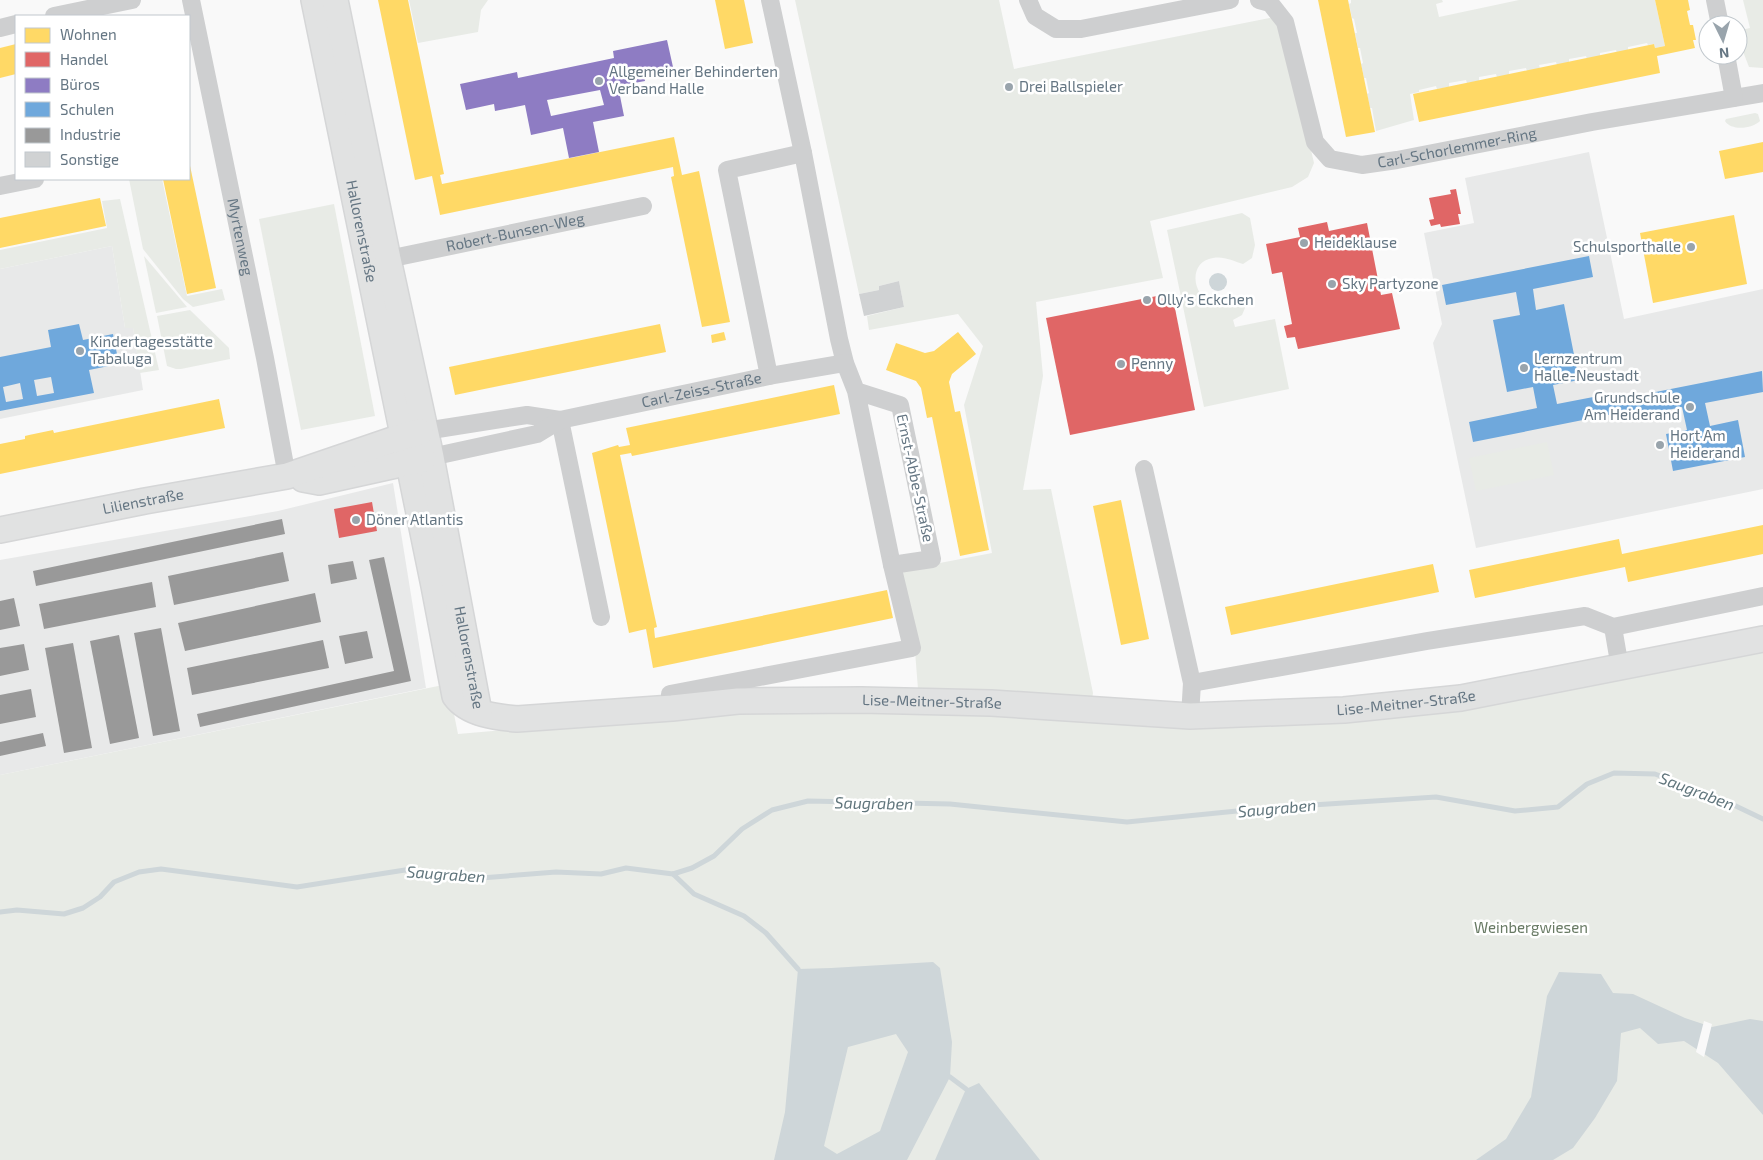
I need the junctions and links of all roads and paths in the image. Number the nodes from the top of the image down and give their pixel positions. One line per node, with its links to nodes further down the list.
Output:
1 (132, 0): 10 (street)
2 (191, 0): 29 (street, Myrtenweg)
3 (314, 0): 26 (street, Hallorenstraße)
4 (335, 0): 21 (street, Hallorenstraße)
5 (770, 0): 17 (street)
6 (1028, 0): 7 (street)
7 (1230, 0)
8 (1259, 0): 16 (street, Carl-Schorlemmer-Ring)
9 (1716, 0): 11 (street)
10 (59, 15)
11 (1718, 15)
12 (15, 24): 13 (street)
13 (0, 28)
14 (1728, 65): 16 (street)
15 (1763, 93): 16 (street, Carl-Schorlemmer-Ring)
16 (1734, 98)
17 (803, 153): 22 (street); 23 (street)
18 (30, 180): 19 (street)
19 (0, 186)
20 (644, 206): 21 (street, Robert-Bunsen-Weg)
21 (388, 259): 26 (street, Hallorenstraße)
22 (845, 363): 23 (street, Carl-Zeiss-Straße); 24 (street)
23 (769, 376): 25 (street, Carl-Zeiss-Straße)
24 (856, 391): 31 (street); 31 (street, Ernst-Abbe-Straße)
25 (560, 420): 26 (street, Carl-Zeiss-Straße); 27 (street, Carl-Zeiss-Straße); 33 (street)
26 (414, 433): 27 (street, Hallorenstraße); 29 (street, Lilienstraße)
27 (420, 460): 29 (street, Lilienstraße); 39 (street, Hallorenstraße)
28 (1144, 469): 37 (street)
29 (287, 476): 30 (street, Lilienstraße)
30 (0, 530)
31 (892, 565): 38 (street)
32 (1763, 596): 34 (street)
33 (601, 617)
34 (1613, 627): 36 (street); 37 (street)
35 (1763, 639): 36 (street, Lise-Meitner-Straße)
36 (1620, 668): 40 (street, Lise-Meitner-Straße)
37 (1192, 683): 40 (street)
38 (672, 708): 39 (street, Lise-Meitner-Straße); 40 (street, Lise-Meitner-Straße)
39 (479, 712)
40 (1190, 716)

